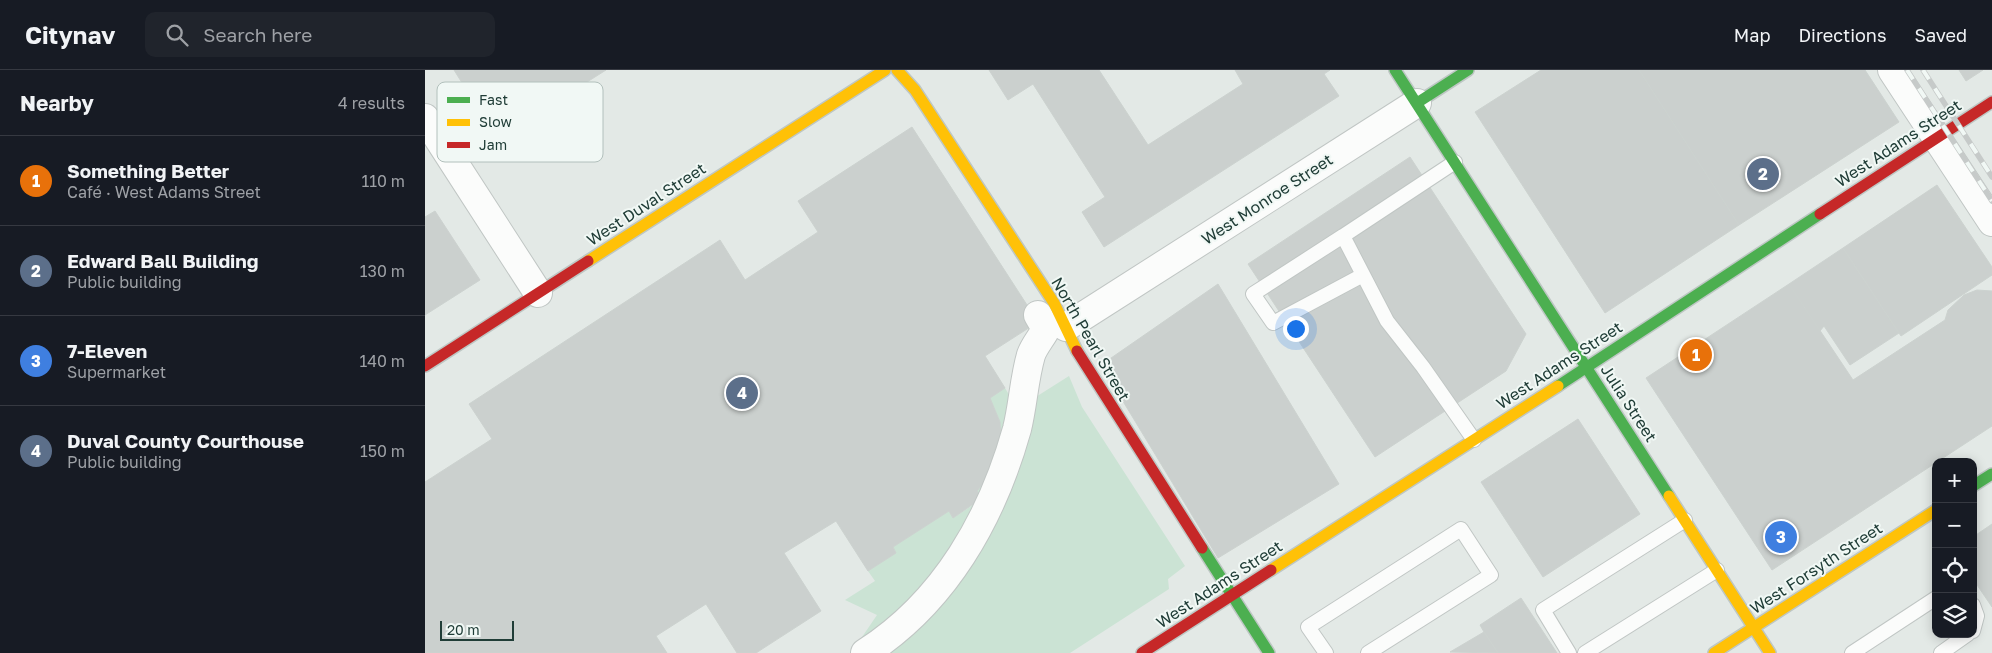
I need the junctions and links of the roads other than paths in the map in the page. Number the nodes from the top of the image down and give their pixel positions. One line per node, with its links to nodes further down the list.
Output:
1 (885, 70): 16 (street, West Duval Street)
2 (897, 70): 18 (street, North Pearl Street)
3 (1395, 70): 7 (street, Julia Street)
4 (1468, 70): 7 (street, West Monroe Street)
5 (1892, 70): 10 (street)
6 (1992, 102): 10 (street, West Adams Street)
7 (1417, 103): 12 (street, Julia Street); 18 (street, West Monroe Street)
8 (425, 118): 9 (street)
9 (437, 137)
10 (1936, 138): 13 (street); 20 (street, West Adams Street)
11 (453, 162): 16 (street)
12 (1455, 162): 14 (lane); 20 (street, Julia Street)
13 (1992, 222)
14 (1343, 236): 15 (lane); 15 (lane)
15 (1363, 275): 21 (lane)
16 (538, 293): 19 (street, West Duval Street)
17 (1039, 315): 32 (street)
18 (1066, 327): 27 (street, North Pearl Street)
19 (425, 366)
20 (1587, 368): 21 (street, West Adams Street); 25 (street, Julia Street)
21 (1474, 440): 27 (street, West Adams Street)
22 (1992, 474): 23 (street)
23 (1977, 483)
24 (1932, 513): 29 (street, West Forsyth Street)
25 (1685, 520): 26 (street, Julia Street); 37 (lane)
26 (1717, 570): 29 (street, Julia Street); 31 (lane)
27 (1231, 596): 33 (street, West Adams Street); 34 (street, North Pearl Street)
28 (1932, 601): 41 (lane)
29 (1754, 627): 39 (street, West Forsyth Street); 40 (street, Julia Street)
30 (1962, 638): 42 (lane)
31 (1602, 648): 38 (lane)
32 (865, 653)
33 (1142, 653)
34 (1269, 653)
35 (1326, 653): 36 (lane)
36 (1368, 653)
37 (1569, 653)
38 (1585, 653)
39 (1714, 653)
40 (1771, 653)
41 (1852, 653)
42 (1941, 653)

